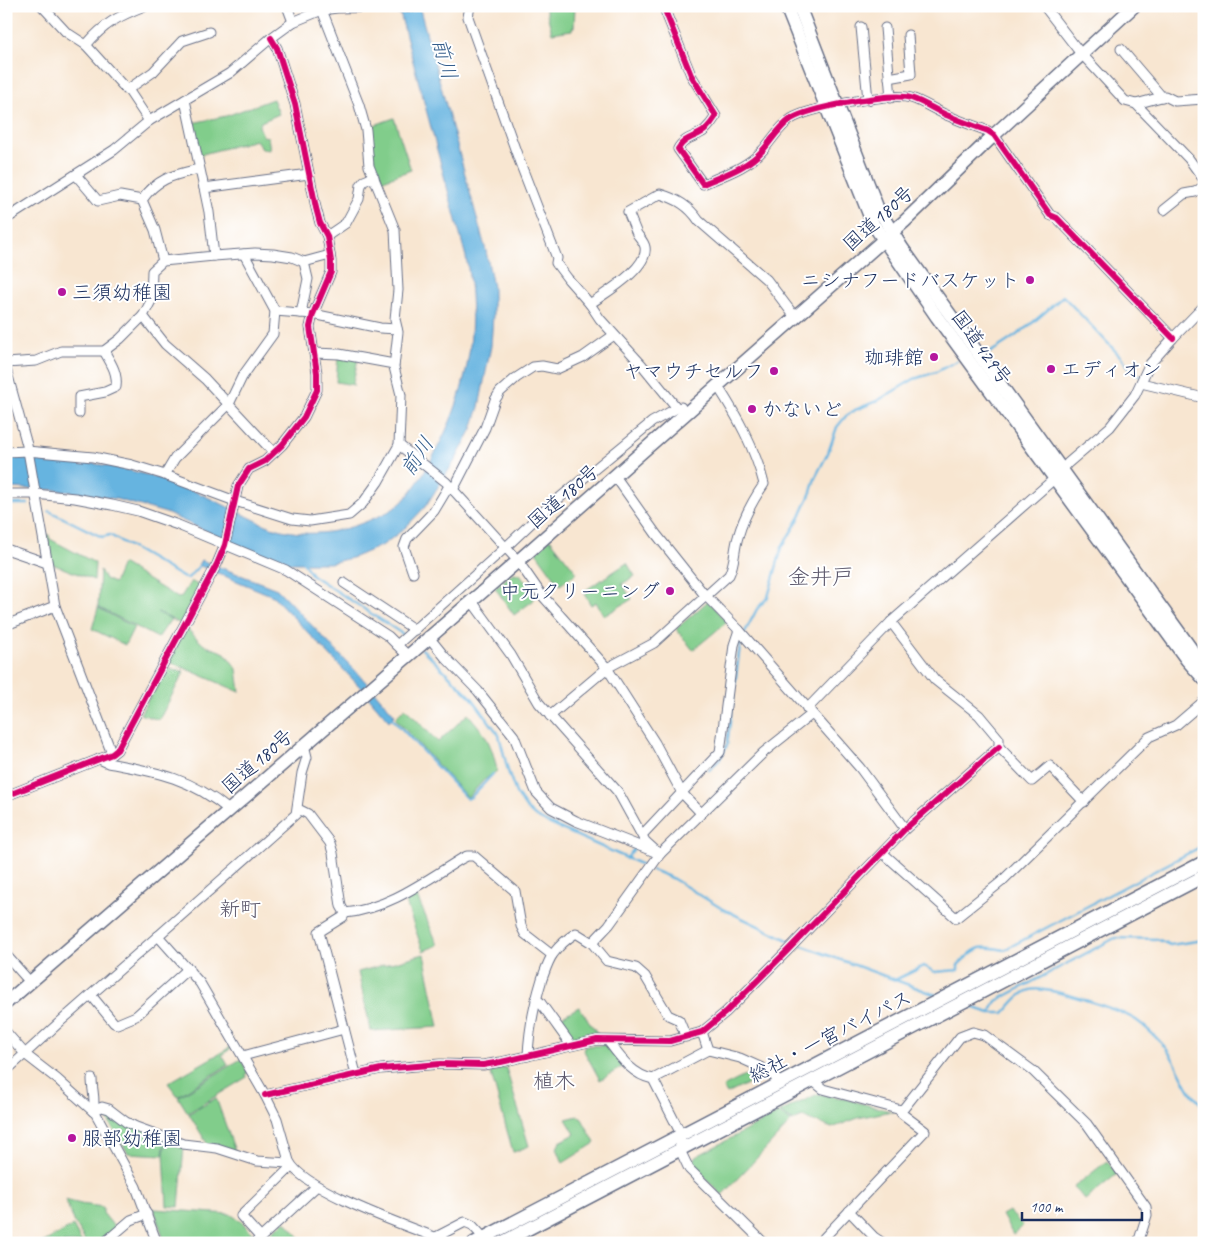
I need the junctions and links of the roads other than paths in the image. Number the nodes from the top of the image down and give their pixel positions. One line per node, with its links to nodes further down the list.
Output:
1 (42, 6): 19 (street)
2 (144, 6): 19 (street)
3 (287, 6): 13 (street)
4 (434, 6): 11 (street)
5 (470, 6): 50 (street)
6 (664, 6): 30 (street)
7 (786, 6): 30 (highway, 国道429号)
8 (799, 6): 30 (highway, 国道429号)
9 (1044, 6): 21 (street)
10 (1134, 6): 21 (highway, 国道180号)
11 (367, 7): 12 (street)
12 (322, 10): 13 (street); 37 (street)
13 (293, 22): 18 (street)
14 (861, 27): 28 (street)
15 (885, 28): 22 (street)
16 (209, 32): 23 (street)
17 (908, 36): 22 (street)
18 (271, 38): 27 (street); 36 (street)
19 (86, 45): 23 (street)
20 (1121, 50): 24 (street)
21 (1082, 54): 29 (street); 32 (highway, 国道180号)
22 (889, 78): 25 (street)
23 (127, 90): 31 (street)
24 (1162, 97): 26 (street); 29 (street)
25 (891, 98): 28 (street); 32 (street)
26 (1204, 99)
27 (185, 100): 31 (street); 33 (street)
28 (868, 100): 30 (street)
29 (1136, 104): 34 (street)
30 (832, 105): 44 (highway, 国道429号)
31 (149, 121): 35 (street)
32 (994, 135): 44 (highway, 国道180号); 59 (street)
33 (199, 169): 39 (street); 40 (street)
34 (1202, 173)
35 (76, 174): 40 (street); 42 (street)
36 (309, 174): 39 (street); 43 (street)
37 (374, 177): 43 (street); 57 (street)
38 (1204, 186): 41 (street)
39 (204, 188): 47 (street)
40 (142, 200): 48 (street)
41 (1164, 210)
42 (6, 219)
43 (327, 236): 46 (street)
44 (888, 236): 56 (highway, 国道180号); 78 (highway, 国道429号)
45 (244, 254): 47 (street); 49 (street); 52 (street)
46 (330, 255): 49 (street); 54 (street)
47 (214, 256): 48 (street)
48 (163, 261): 55 (street)
49 (304, 262): 53 (street)
50 (590, 304): 56 (street); 58 (street)
51 (1204, 306): 59 (street)
52 (275, 311): 53 (street); 69 (street)
53 (301, 313): 54 (street)
54 (313, 314): 57 (street); 61 (street)
55 (143, 316): 60 (street); 69 (street)
56 (795, 317): 67 (highway, 国道180号)
57 (397, 328): 63 (street)
58 (614, 335): 70 (street); 80 (street)
59 (1173, 338): 65 (street)
60 (104, 351): 62 (street); 72 (street)
61 (314, 353): 63 (street); 76 (street)
62 (6, 363)
63 (394, 364): 73 (street)
64 (6, 370): 66 (street)
65 (1142, 380): 68 (street); 78 (street)
66 (8, 385): 75 (street)
67 (717, 385): 71 (highway, 国道180号); 91 (street)
68 (1204, 398)
69 (229, 404): 76 (street); 77 (street)
70 (677, 408): 71 (street); 85 (street)
71 (690, 409): 79 (highway, 国道180号)
72 (79, 413)
73 (399, 445): 80 (street); 83 (street)
74 (6, 452): 75 (street)
75 (27, 453): 77 (street); 81 (street)
76 (274, 453): 83 (street)
77 (165, 475): 83 (street)
78 (1058, 475): 94 (street); 102 (highway, 国道429号); 103 (highway, 国道429号)
79 (615, 476): 87 (highway, 国道180号); 91 (street)
80 (450, 486): 85 (street); 89 (street)
81 (35, 493): 82 (street); 84 (street); 88 (street)
82 (6, 494)
83 (234, 504): 84 (street)
84 (226, 544): 99 (street); 109 (street)
85 (506, 547): 87 (street); 96 (street)
86 (6, 549): 88 (street)
87 (518, 561): 92 (highway, 国道180号); 101 (street)
88 (47, 563): 93 (street)
89 (413, 573)
90 (344, 582): 96 (street)
91 (707, 597): 97 (street); 101 (street)
92 (471, 600): 98 (highway, 国道180号); 106 (street)
93 (55, 606): 95 (street); 109 (street)
94 (891, 622): 105 (street); 108 (street)
95 (6, 625)
96 (414, 631): 99 (street)
97 (742, 633): 105 (street); 111 (street)
98 (426, 638): 100 (highway, 国道180号); 120 (street)
99 (399, 644): 100 (street)
100 (409, 653): 107 (highway, 国道180号)
101 (607, 668): 106 (street); 111 (street)
102 (1204, 671)
103 (1204, 679)
104 (1204, 701): 113 (street)
105 (809, 711): 116 (street); 117 (street)
106 (550, 716): 118 (street)
107 (304, 745): 114 (street); 115 (highway, 国道180号)
108 (999, 747): 113 (street); 117 (street)
109 (112, 754): 110 (street)
110 (99, 759): 112 (street); 115 (street)
111 (683, 795): 116 (street); 118 (street)
112 (6, 796)
113 (1084, 802): 119 (street)
114 (298, 809): 123 (street); 124 (street)
115 (229, 810): 129 (highway, 国道180号)
116 (701, 813): 120 (street)
117 (905, 828): 119 (street)
118 (642, 835): 120 (street)
119 (883, 852): 135 (street)
120 (658, 856): 125 (street)
121 (1204, 862): 147 (highway, 総社・一宮バイパス)
122 (1204, 876): 147 (highway, 総社・一宮バイパス)
123 (345, 913): 127 (street); 133 (street)
124 (158, 936): 128 (street); 130 (street)
125 (592, 943): 127 (street); 136 (street)
126 (6, 955): 129 (street)
127 (552, 955): 131 (street)
128 (188, 968): 130 (street); 141 (street)
129 (30, 982): 132 (highway, 国道180号)
130 (91, 995): 140 (street)
131 (536, 998): 138 (street); 142 (street)
132 (6, 1003)
133 (344, 1029): 141 (street); 144 (street)
134 (6, 1032): 140 (street)
135 (702, 1032): 136 (street); 139 (street)
136 (686, 1037): 137 (street)
137 (608, 1041): 138 (street); 146 (street)
138 (571, 1045): 142 (street)
139 (708, 1050): 146 (street); 148 (street)
140 (26, 1055): 143 (street); 151 (street)
141 (243, 1056): 149 (street)
142 (528, 1056): 144 (street)
143 (6, 1071)
144 (356, 1074): 149 (street)
145 (92, 1078): 151 (street)
146 (653, 1079): 152 (street)
147 (804, 1080): 148 (highway, 総社・一宮バイパス); 150 (street); 153 (highway, 総社・一宮バイパス)
148 (780, 1084): 152 (highway, 総社・一宮バイパス)
149 (266, 1095): 154 (street)
150 (900, 1110): 156 (street); 166 (street)
151 (92, 1111): 154 (street); 157 (street)
152 (680, 1134): 153 (street); 159 (highway, 総社・一宮バイパス)
153 (680, 1150): 162 (highway, 総社・一宮バイパス); 163 (street)
154 (290, 1165): 155 (street); 158 (street)
155 (317, 1186): 158 (street); 159 (street)
156 (849, 1211): 164 (street); 165 (street)
157 (147, 1214): 160 (street); 161 (street)
158 (257, 1240)
159 (484, 1241)
160 (104, 1243)
161 (157, 1243)
162 (500, 1243)
163 (764, 1243)
164 (819, 1243)
165 (882, 1243)
166 (1138, 1243)

